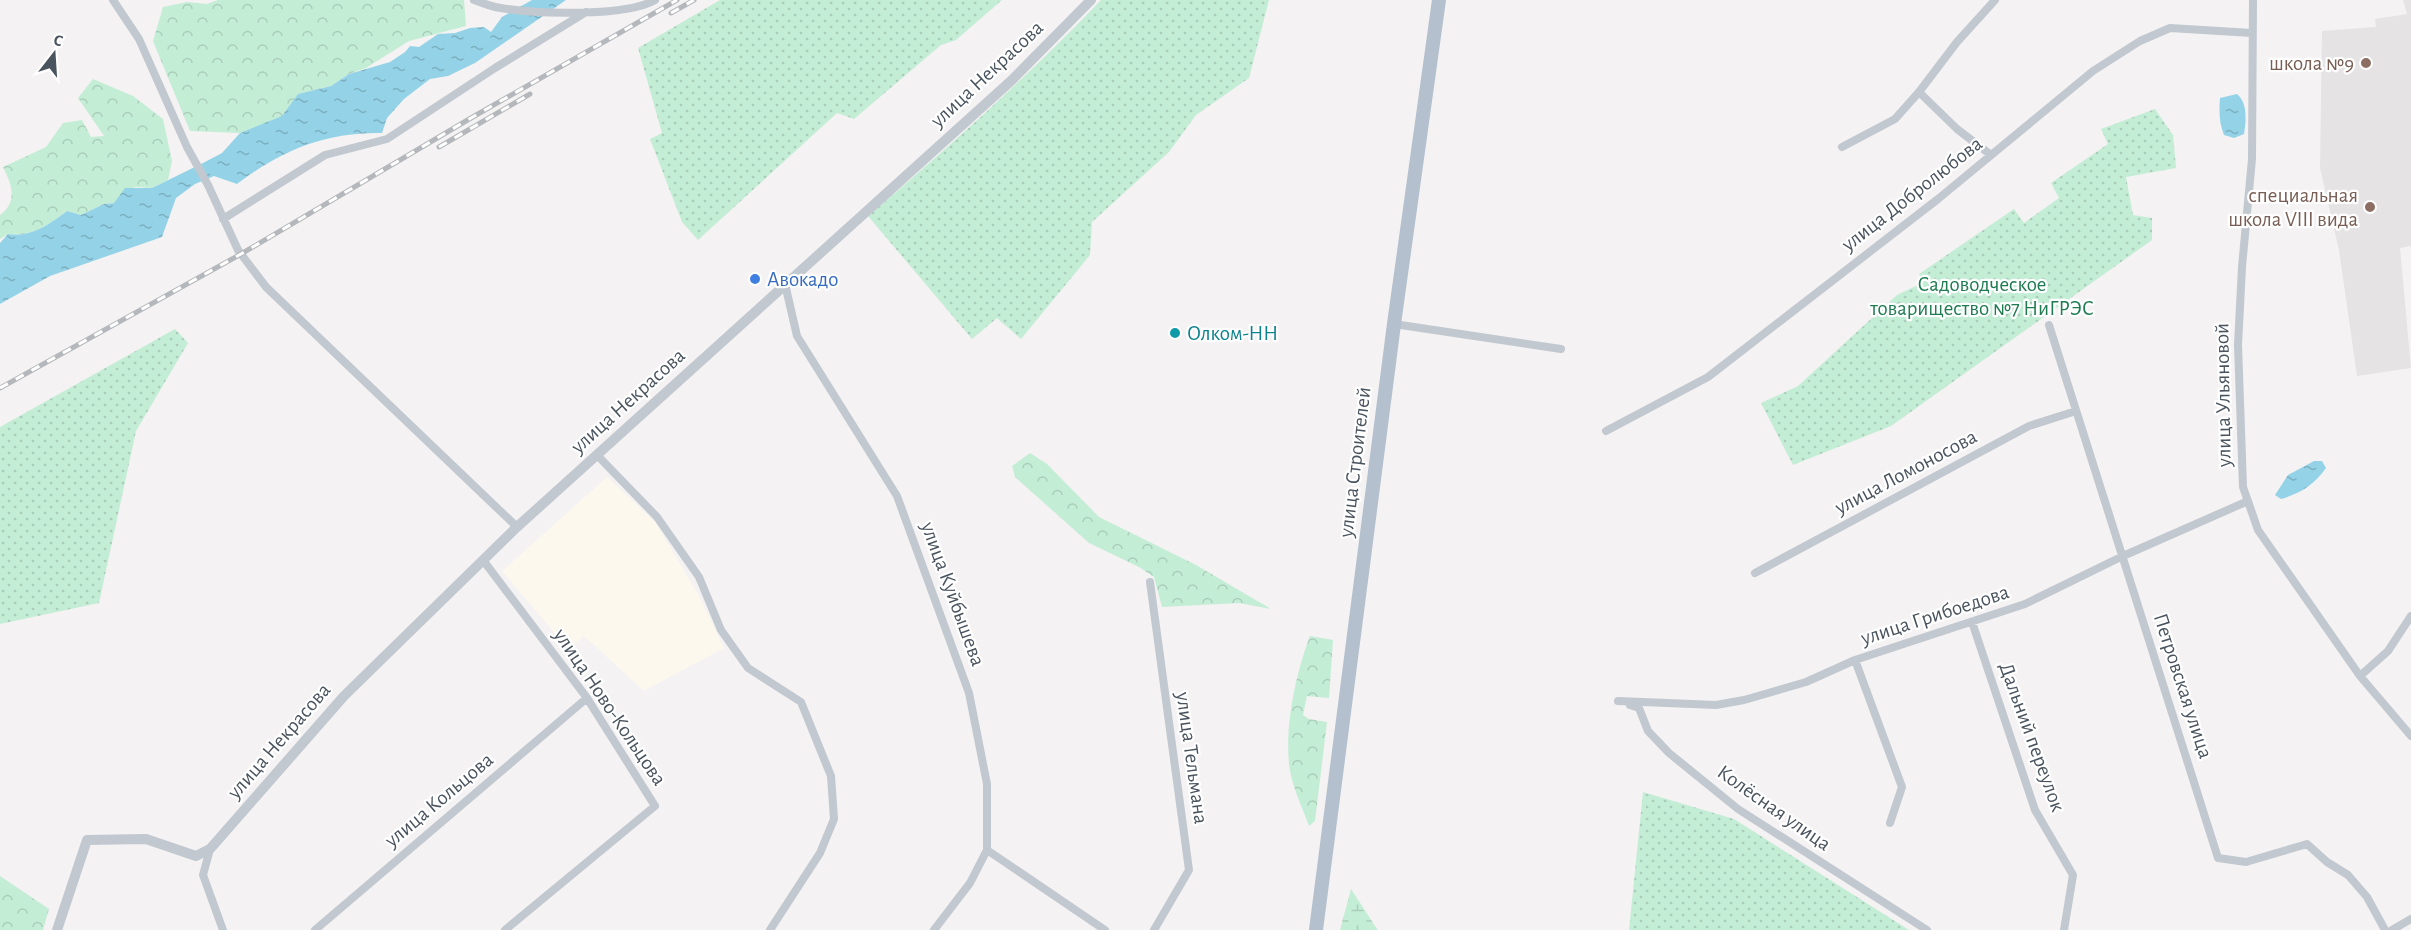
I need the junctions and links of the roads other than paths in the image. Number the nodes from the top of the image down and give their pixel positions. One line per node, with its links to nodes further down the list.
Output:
1 (113, 0): 13 (street)
2 (474, 0): 8 (street)
3 (655, 0): 8 (street)
4 (1091, 0): 14 (street, улица Некрасова)
5 (1439, 0): 15 (main road, улица Строителей)
6 (1995, 0): 10 (street)
7 (2253, 0): 9 (street, улица Ульяновой)
8 (586, 12): 13 (street)
9 (2252, 33): 12 (street, улица Добролюбова); 21 (street, улица Ульяновой)
10 (1919, 92): 11 (street); 12 (street)
11 (1842, 147)
12 (1991, 155): 19 (street, улица Добролюбова)
13 (224, 219): 22 (street)
14 (785, 285): 20 (street, улица Некрасова); 36 (street, улица Куйбышева)
15 (1394, 324): 17 (street); 46 (main road, улица Строителей)
16 (2049, 325): 18 (street, Петровская улица)
17 (1561, 349)
18 (2076, 411): 23 (street, Петровская улица); 25 (street, улица Ломоносова)
19 (1606, 431)
20 (597, 455): 22 (street, улица Некрасова); 42 (street)
21 (2248, 501): 23 (street, улица Грибоедова); 30 (street, улица Ульяновой)
22 (517, 527): 24 (street, улица Некрасова)
23 (2123, 556): 28 (street, улица Грибоедова); 49 (street, Петровская улица)
24 (483, 560): 31 (street, улица Ново-Кольцова); 35 (street, улица Некрасова)
25 (1755, 573)
26 (1150, 582): 45 (street, улица Тельмана)
27 (2411, 616): 30 (street)
28 (1972, 622): 29 (street, улица Грибоедова); 48 (street, Дальний переулок)
29 (1855, 660): 32 (street, улица Грибоедова); 34 (street)
30 (2360, 676): 33 (street, улица Ульяновой)
31 (588, 698): 40 (street, улица Кольцова); 41 (street, улица Ново-Кольцова)
32 (1618, 701): 47 (street, Колёсная улица)
33 (2411, 736)
34 (1890, 822)
35 (210, 849): 38 (street); 39 (street)
36 (987, 850): 43 (street, улица Куйбышева); 44 (street)
37 (2411, 919): 50 (street)
38 (57, 930)
39 (223, 930)
40 (315, 930)
41 (505, 930)
42 (770, 930)
43 (934, 930)
44 (1105, 930)
45 (1154, 930)
46 (1316, 930)
47 (1927, 930)
48 (2064, 930)
49 (2385, 930)
50 (2392, 930)

